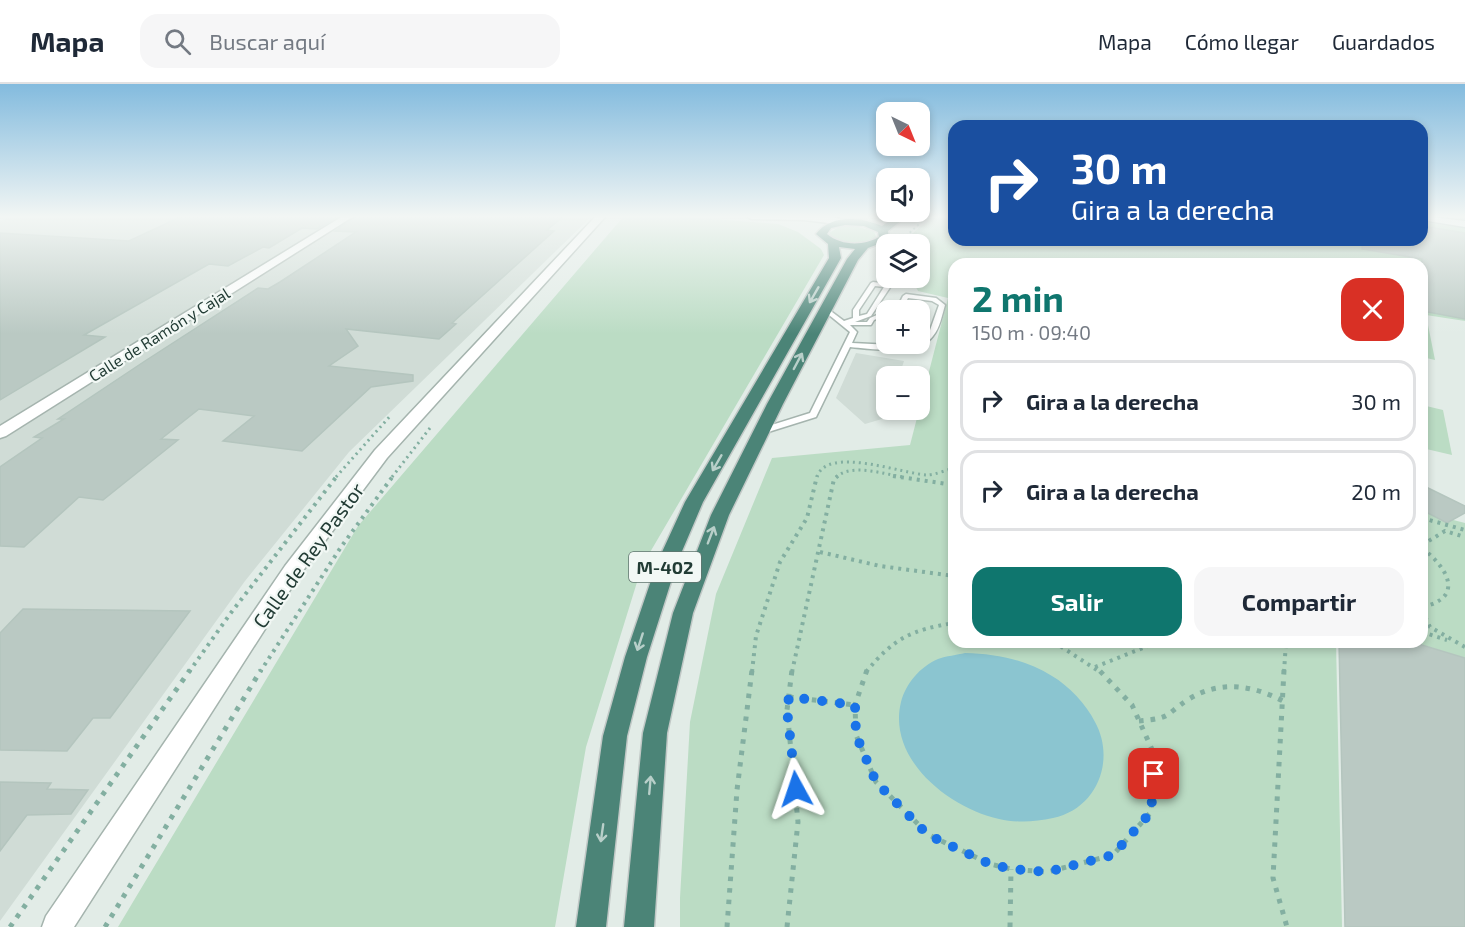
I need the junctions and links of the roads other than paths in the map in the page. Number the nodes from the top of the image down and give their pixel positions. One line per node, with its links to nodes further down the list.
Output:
1 (286, 255): 14 (street, Calle de Ramón y Cajal)
2 (565, 255): 15 (street, Calle de Rey Pastor)
3 (834, 255): 16 (highway, M-402, one-way to 16)
4 (857, 255): 6 (highway, M-402)
5 (904, 300): 10 (lane)
6 (826, 310): 9 (lane); 13 (highway, M-402, one-way to 6)
7 (876, 318): 9 (lane)
8 (856, 319): 8 (lane); 9 (lane)
9 (843, 323): 11 (lane)
10 (930, 337)
11 (848, 345): 12 (lane); 13 (lane)
12 (876, 346)
13 (762, 431): 17 (highway, M-402, one-way to 13)
14 (0, 433)
15 (57, 927)
16 (591, 927)
17 (639, 927)

